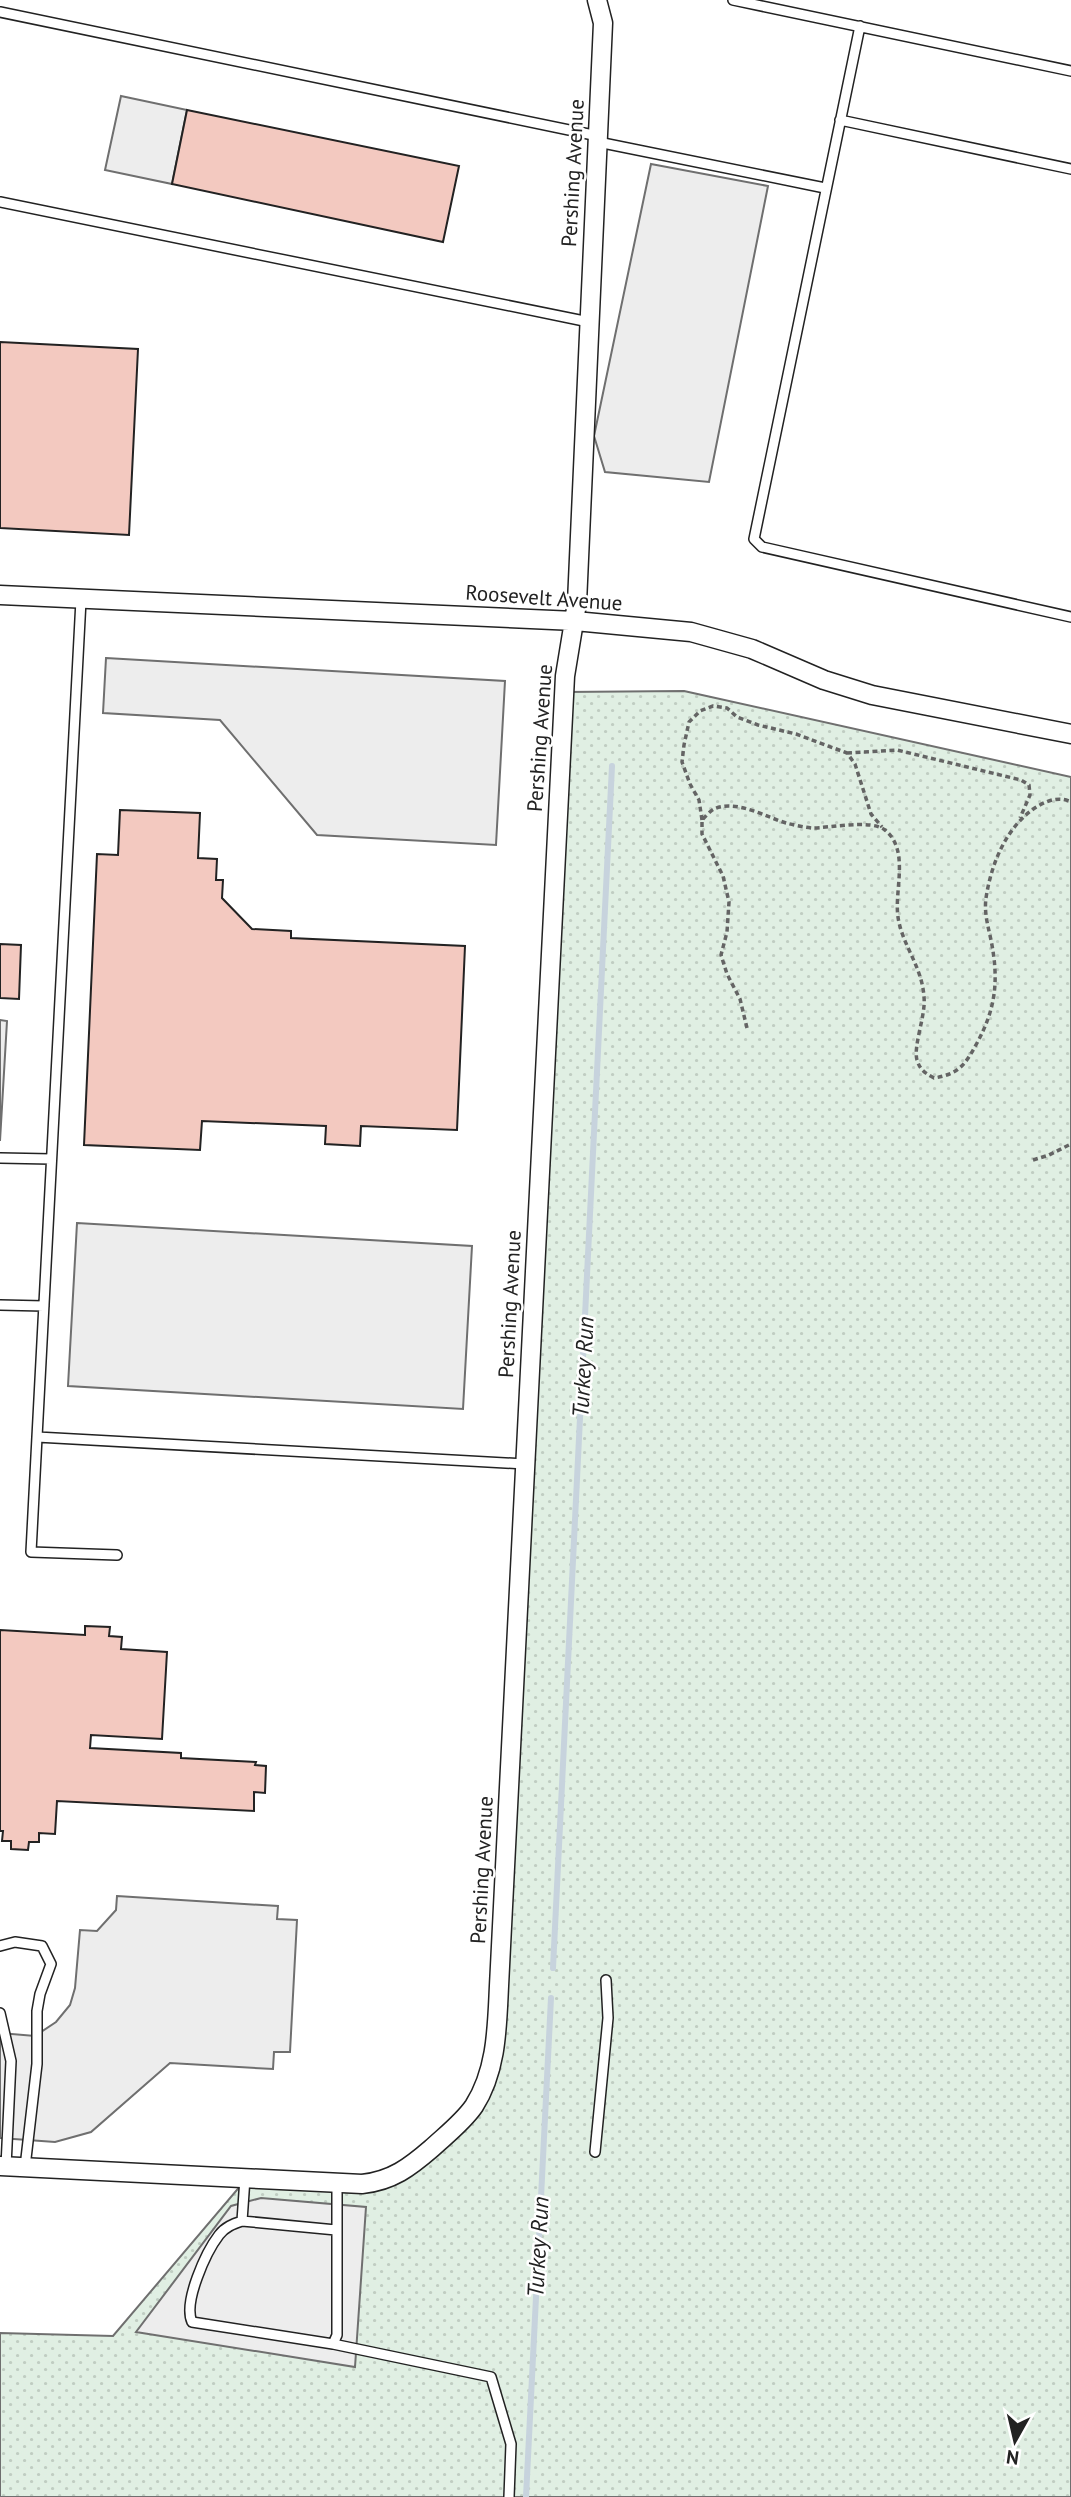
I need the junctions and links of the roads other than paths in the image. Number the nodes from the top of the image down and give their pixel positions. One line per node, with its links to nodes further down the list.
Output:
1 (597, 0): 7 (street, Pershing Avenue)
2 (733, 0): 4 (lane)
3 (0, 12): 7 (lane)
4 (860, 26): 5 (lane); 6 (lane)
5 (1071, 71)
6 (840, 120): 8 (lane); 9 (lane)
7 (598, 139): 9 (lane); 11 (street, Pershing Avenue)
8 (1071, 169)
9 (825, 188): 14 (lane)
10 (0, 202): 11 (lane)
11 (589, 323): 15 (street, Pershing Avenue)
12 (0, 595): 13 (street, Roosevelt Avenue)
13 (81, 600): 15 (street, Roosevelt Avenue); 18 (lane)
14 (1071, 617)
15 (575, 621): 16 (street, Roosevelt Avenue); 22 (street, Pershing Avenue)
16 (1071, 734)
17 (0, 1158): 18 (lane)
18 (51, 1159): 20 (lane)
19 (0, 1305): 20 (lane)
20 (44, 1306): 21 (lane)
21 (37, 1437): 22 (lane); 23 (lane)
22 (525, 1464): 31 (street, Pershing Avenue)
23 (117, 1556)
24 (0, 1946): 29 (lane)
25 (606, 1980): 27 (lane)
26 (0, 2013): 28 (lane)
27 (595, 2152)
28 (3, 2166): 29 (street, Pershing Avenue)
29 (25, 2167): 30 (street, Pershing Avenue)
30 (245, 2178): 31 (street, Pershing Avenue); 32 (lane)
31 (337, 2183): 33 (lane)
32 (242, 2221): 33 (lane); 34 (lane)
33 (336, 2230): 34 (lane)
34 (333, 2344): 35 (lane)
35 (509, 2497)

